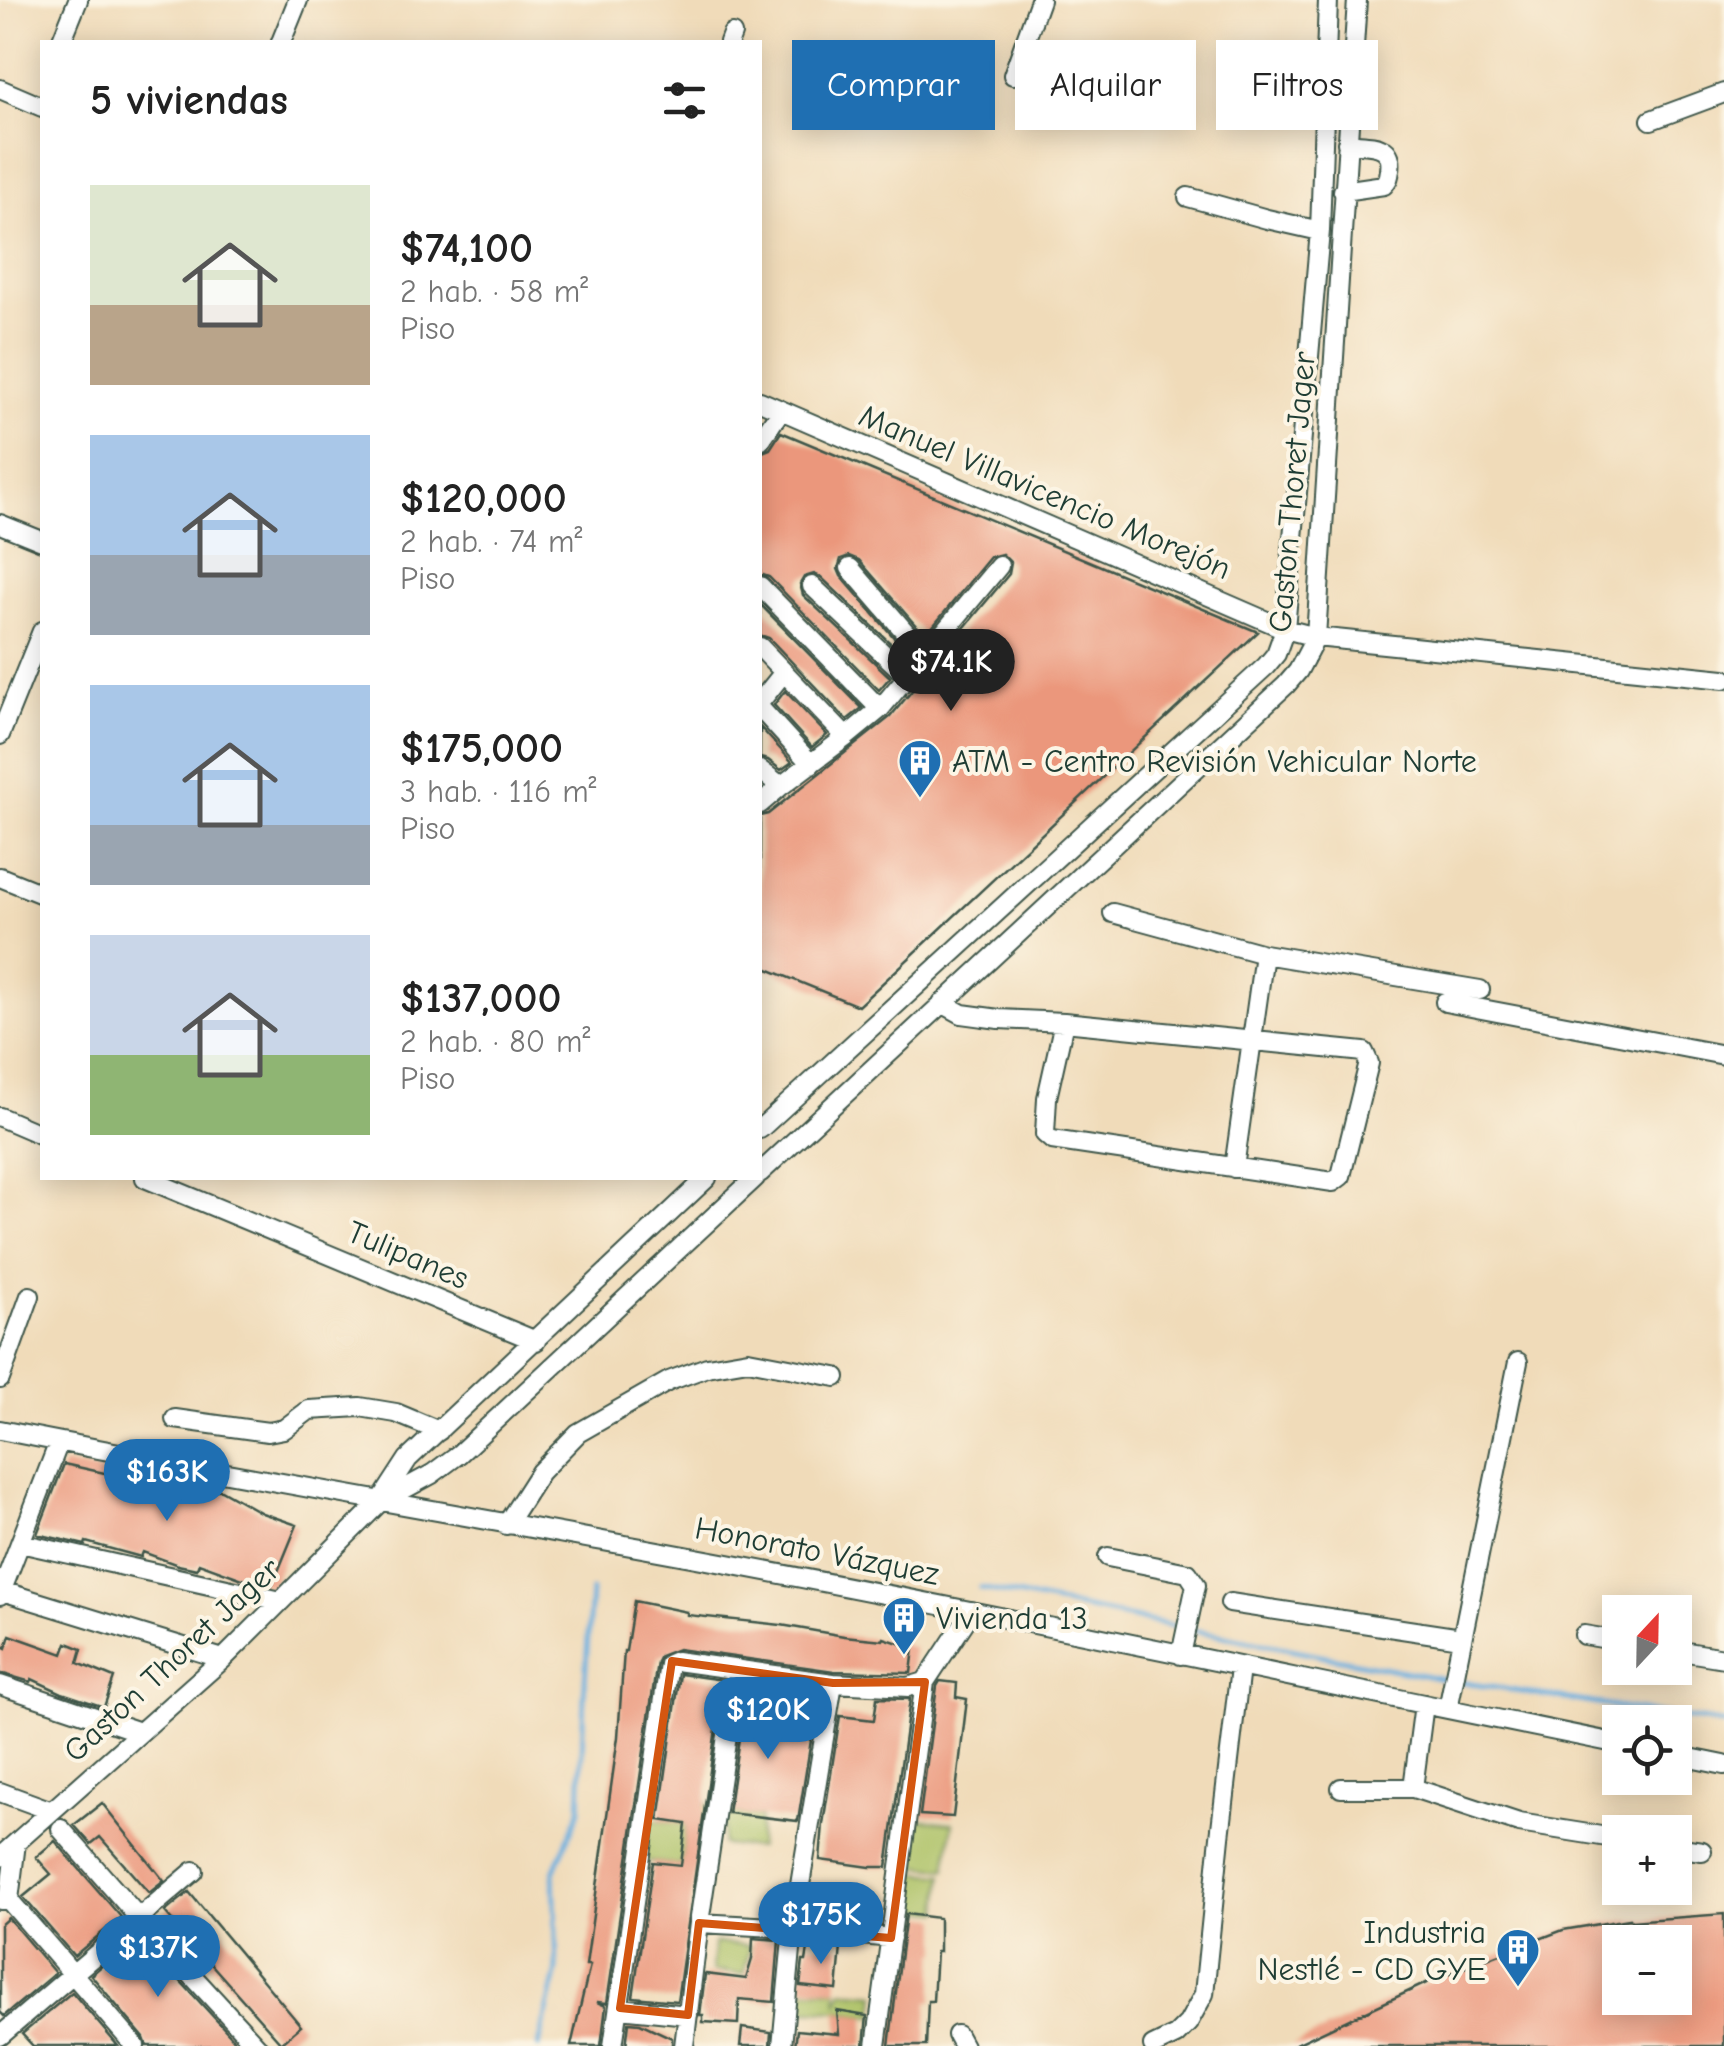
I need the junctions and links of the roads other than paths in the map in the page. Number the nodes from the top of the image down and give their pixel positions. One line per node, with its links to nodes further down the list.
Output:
1 (78, 0): 6 (street)
2 (298, 0): 7 (street)
3 (1040, 0): 8 (street)
4 (1328, 0): 16 (street, Gaston Thoret Jager)
5 (1357, 0): 13 (street, Gaston Thoret Jager)
6 (62, 40)
7 (282, 40)
8 (1014, 75)
9 (0, 89): 11 (street)
10 (1724, 93): 12 (street)
11 (40, 99)
12 (1650, 120)
13 (1347, 143): 14 (street, Gaston Thoret Jager); 14 (street)
14 (1343, 191): 27 (street, Gaston Thoret Jager)
15 (1188, 198): 16 (street)
16 (1320, 232): 26 (street, Gaston Thoret Jager)
17 (762, 402): 18 (street, Manuel Villavicencio Morejón)
18 (780, 410): 19 (street); 26 (street, Manuel Villavicencio Morejón)
19 (762, 438)
20 (0, 524): 21 (street)
21 (40, 540)
22 (999, 566): 30 (street)
23 (850, 568): 30 (street)
24 (812, 586): 32 (street)
25 (762, 588): 36 (street)
26 (1286, 628): 27 (street, Manuel Villavicencio Morejón); 54 (street, Gaston Thoret Jager)
27 (1316, 637): 33 (street, Manuel Villavicencio Morejón); 48 (street, Gaston Thoret Jager)
28 (40, 640): 37 (street)
29 (762, 649): 31 (street)
30 (925, 655): 32 (street)
31 (784, 672): 34 (street); 38 (street)
32 (907, 676): 36 (street)
33 (1724, 678)
34 (762, 702)
35 (762, 707): 39 (street)
36 (880, 709): 38 (street)
37 (0, 735)
38 (846, 737): 39 (street)
39 (811, 764): 41 (street)
40 (762, 772): 41 (street)
41 (781, 786): 42 (street)
42 (762, 802)
43 (0, 877): 44 (street)
44 (40, 893)
45 (1113, 913): 46 (street)
46 (1264, 954): 47 (street); 51 (street)
47 (1480, 990)
48 (942, 1002): 50 (street); 57 (street, Gaston Thoret Jager)
49 (1444, 1002): 52 (street)
50 (1064, 1022): 51 (street); 56 (street)
51 (1251, 1042): 56 (street); 56 (street)
52 (1724, 1055)
53 (0, 1117): 55 (street)
54 (762, 1127)
55 (40, 1134)
56 (1234, 1168)
57 (762, 1171)
58 (150, 1180): 62 (street, Tulipanes)
59 (705, 1180): 62 (street, Gaston Thoret Jager)
60 (753, 1180): 70 (street, Gaston Thoret Jager)
61 (30, 1296): 65 (street)
62 (536, 1341): 68 (street, Gaston Thoret Jager)
63 (1518, 1362): 79 (street)
64 (836, 1377): 71 (street)
65 (0, 1379)
66 (176, 1419): 68 (street)
67 (0, 1430): 69 (street, Honorato Vázquez)
68 (439, 1431): 70 (street, Gaston Thoret Jager)
69 (59, 1442): 70 (street, Honorato Vázquez); 72 (street)
70 (380, 1502): 71 (street, Honorato Vázquez); 75 (street, Gaston Thoret Jager)
71 (506, 1525): 77 (street, Honorato Vázquez)
72 (20, 1543): 74 (street); 75 (street)
73 (1108, 1558): 82 (street)
74 (1, 1593): 84 (street)
75 (280, 1601): 84 (street, Gaston Thoret Jager)
76 (1230, 1603): 79 (street)
77 (972, 1611): 82 (street, Honorato Vázquez); 87 (street)
78 (1584, 1635): 80 (street)
79 (1460, 1638): 91 (street)
80 (1602, 1638)
81 (1692, 1653): 83 (street)
82 (1181, 1655): 85 (street, Honorato Vázquez)
83 (1724, 1658)
84 (223, 1659): 92 (street, Gaston Thoret Jager)
85 (1240, 1668): 90 (street, Honorato Vázquez); 122 (street)
86 (737, 1669): 88 (street); 109 (street); 113 (street)
87 (925, 1682): 88 (street); 111 (street)
88 (833, 1684): 110 (street)
89 (0, 1685): 92 (street)
90 (1424, 1704): 91 (street, Honorato Vázquez); 97 (street)
91 (1448, 1709): 93 (street, Honorato Vázquez)
92 (140, 1732): 99 (street, Gaston Thoret Jager)
93 (1602, 1740)
94 (1692, 1758): 95 (street)
95 (1724, 1765)
96 (1340, 1788): 97 (street)
97 (1413, 1788): 101 (street)
98 (0, 1792): 99 (street)
99 (52, 1811): 102 (street, Gaston Thoret Jager)
100 (61, 1829): 108 (street)
101 (1602, 1835)
102 (16, 1843): 105 (street, Gaston Thoret Jager); 107 (street)
103 (1692, 1850): 104 (street)
104 (1702, 1852)
105 (0, 1857)
106 (194, 1870): 108 (street)
107 (5, 1900): 112 (street)
108 (139, 1918): 112 (street); 117 (street)
109 (699, 1923): 110 (street); 114 (street)
110 (793, 1928): 111 (street); 120 (street)
111 (891, 1938): 121 (street)
112 (72, 1974): 115 (street); 116 (street)
113 (620, 2008): 114 (street); 118 (street)
114 (688, 2016): 119 (street)
115 (4, 2036)
116 (135, 2046)
117 (257, 2046)
118 (613, 2046)
119 (684, 2046)
120 (782, 2046)
121 (876, 2046)
122 (1154, 2046)

